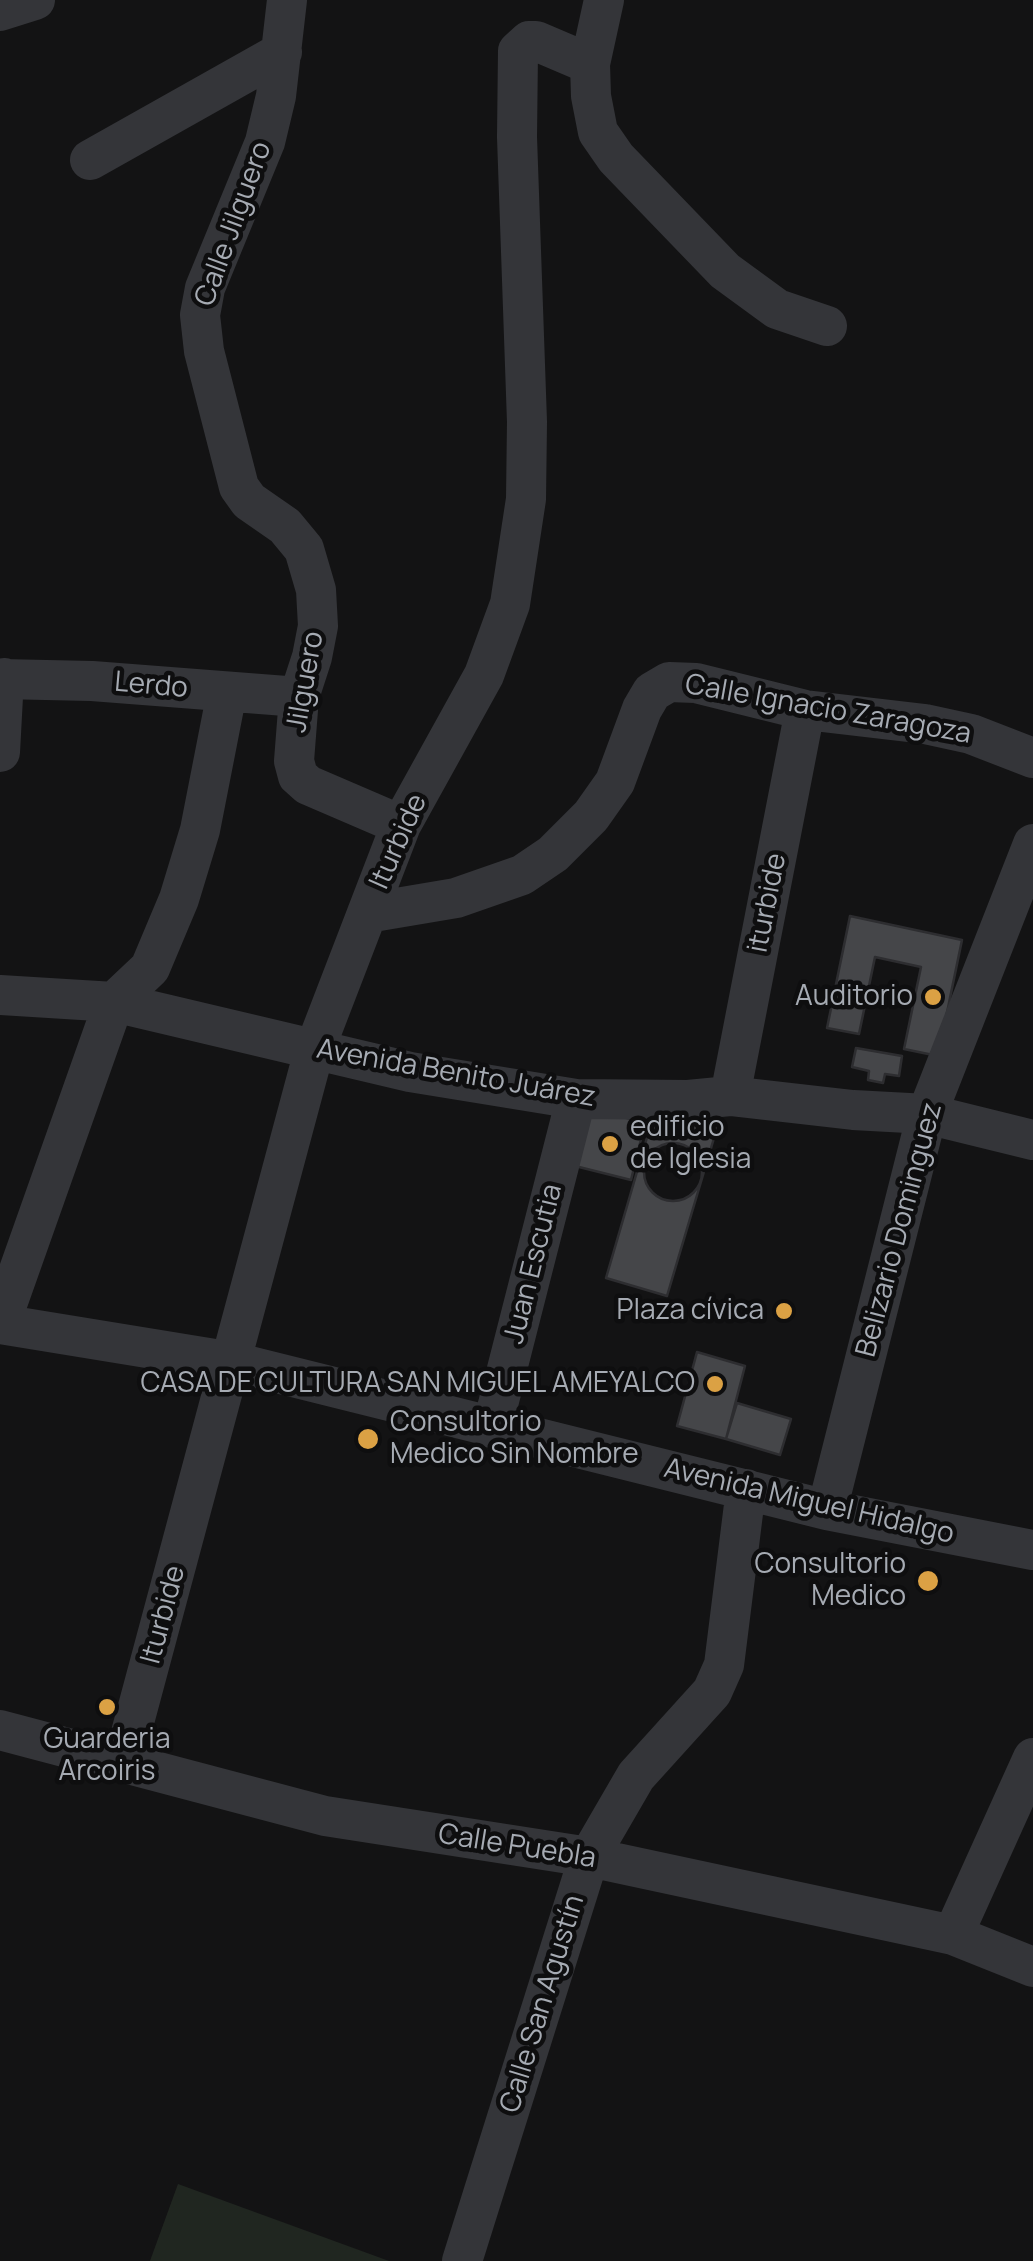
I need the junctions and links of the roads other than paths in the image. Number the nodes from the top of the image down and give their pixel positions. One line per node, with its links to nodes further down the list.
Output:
1 (35, 0): 4 (street)
2 (287, 0): 5 (street, Calle Jilguero)
3 (604, 0): 6 (street)
4 (0, 11)
5 (282, 52): 7 (street); 9 (street, Calle Jilguero)
6 (590, 64): 8 (street); 16 (street, Iturbide)
7 (90, 160)
8 (827, 326)
9 (249, 501): 12 (street, Jilguero)
10 (2, 678): 11 (street, Lerdo); 14 (street)
11 (227, 692): 12 (street, Lerdo); 20 (street)
12 (298, 698): 16 (street, Jilguero)
13 (805, 710): 15 (street, Calle Ignacio Zaragoza); 18 (street, Calle Ignacio Zaragoza); 22 (street, iturbide)
14 (0, 752)
15 (1032, 755)
16 (401, 825): 18 (street, Iturbide)
17 (1033, 844): 24 (street, Belizario Dominguez)
18 (367, 913): 21 (street, Iturbide)
19 (0, 995): 20 (street, Avenida Benito Juárez)
20 (114, 1002): 21 (street, Avenida Benito Juárez); 26 (street)
21 (314, 1051): 23 (street, Avenida Benito Juárez); 27 (street, Iturbide)
22 (730, 1096): 23 (street, Avenida Benito Juárez); 24 (street, Avenida Benito Juárez)
23 (576, 1100): 28 (street, Juan Escutia)
24 (927, 1114): 25 (street, Avenida Benito Juárez); 30 (street, Belizario Dominguez)
25 (1033, 1140)
26 (0, 1324): 27 (street, Avenida Miguel Hidalgo)
27 (233, 1362): 28 (street, Avenida Miguel Hidalgo); 34 (street, Iturbide)
28 (492, 1428): 29 (street, Avenida Miguel Hidalgo)
29 (746, 1489): 30 (street, Avenida Miguel Hidalgo); 35 (street, Calle San Agustín)
30 (827, 1510): 31 (street, Avenida Miguel Hidalgo)
31 (1033, 1550)
32 (0, 1730): 34 (street, Calle Puebla)
33 (1033, 1758): 36 (street)
34 (123, 1763): 35 (street, Calle Puebla)
35 (589, 1857): 36 (street, Calle Puebla); 38 (street, Calle San Agustín)
36 (953, 1935): 37 (street, Calle Puebla)
37 (1033, 1967)
38 (462, 2261)

